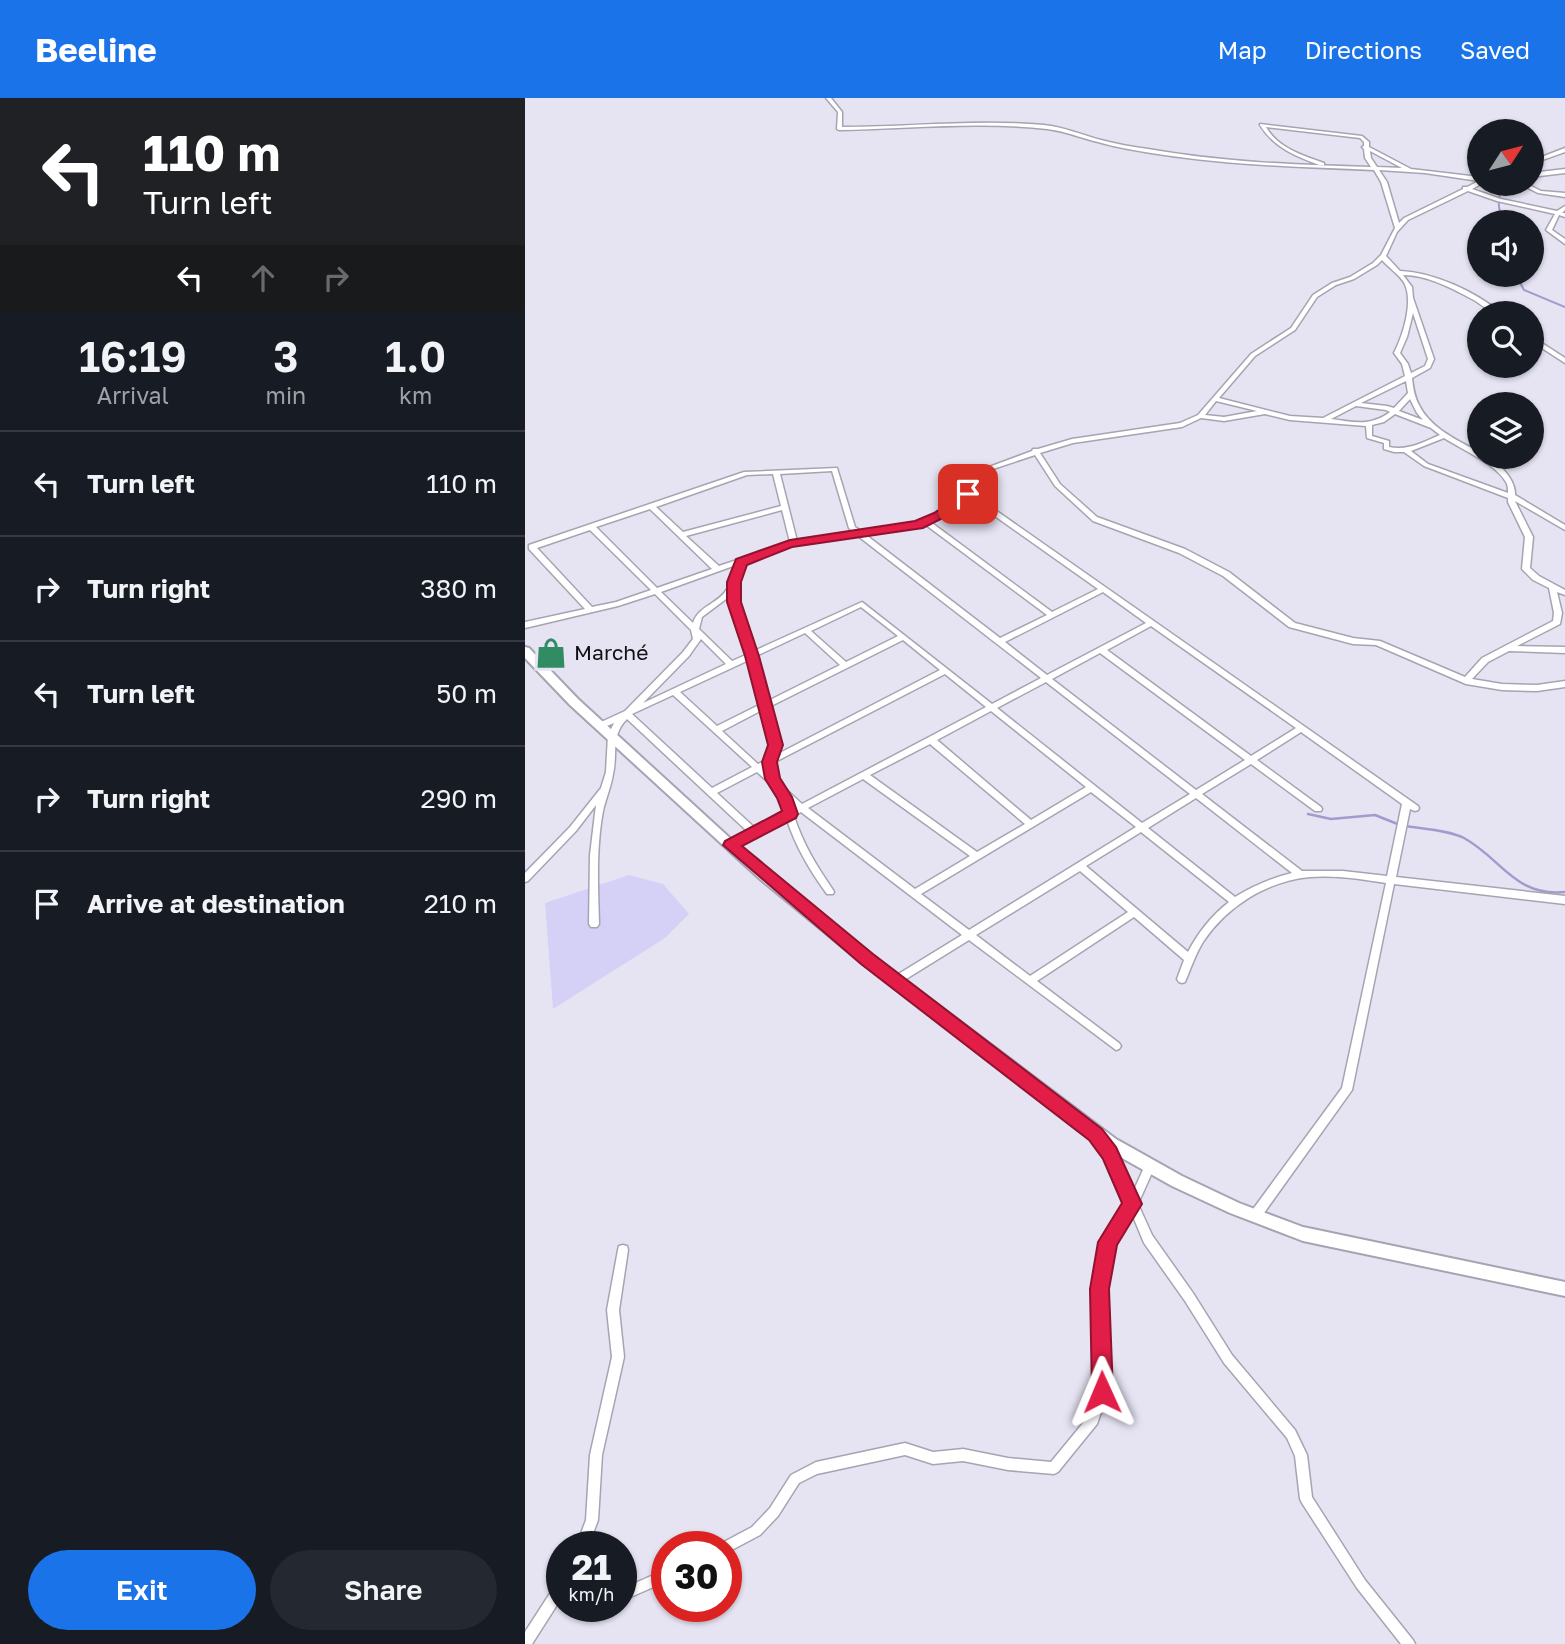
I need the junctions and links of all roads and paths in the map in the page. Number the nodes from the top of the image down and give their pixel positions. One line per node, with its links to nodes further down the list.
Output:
1 (828, 98): 5 (street)
2 (1365, 148): 5 (street); 6 (street); 7 (street)
3 (1565, 150): 4 (street)
4 (1544, 158)
5 (1328, 167): 6 (street)
6 (1375, 169): 7 (street); 16 (street)
7 (1410, 171): 10 (street)
8 (1565, 171): 9 (street)
9 (1544, 173)
10 (1467, 179)
11 (1465, 188): 15 (street); 16 (street)
12 (1544, 192): 13 (street)
13 (1565, 195)
14 (1565, 208): 15 (street)
15 (1562, 214): 17 (street)
16 (1398, 228): 18 (street)
17 (1565, 242)
18 (1383, 256): 19 (street); 26 (street)
19 (1398, 273): 20 (street); 21 (street)
20 (1410, 296): 24 (street); 24 (street)
21 (1481, 301)
22 (1544, 347): 23 (street)
23 (1565, 361)
24 (1408, 375): 25 (street); 27 (street)
25 (1411, 394): 29 (street); 33 (street)
26 (1216, 399): 28 (street); 30 (street)
27 (1353, 406): 29 (street); 31 (street)
28 (1265, 412): 30 (street); 31 (street)
29 (1397, 412): 32 (street); 33 (street)
30 (1200, 416): 36 (street)
31 (1324, 420): 32 (street)
32 (1369, 425): 37 (street)
33 (1436, 428): 34 (street)
34 (1445, 435): 35 (street); 37 (street)
35 (1467, 448)
36 (1035, 450): 40 (street); 74 (street)
37 (1407, 451): 41 (street)
38 (1499, 469): 41 (street)
39 (776, 472): 42 (street); 43 (street); 47 (street)
40 (968, 494): 44 (street); 54 (street)
41 (1513, 496): 46 (street); 53 (street)
42 (651, 506): 45 (street); 48 (street)
43 (785, 507): 48 (street); 49 (street)
44 (927, 522): 47 (street); 58 (street)
45 (591, 527): 55 (street); 57 (street)
46 (1565, 528)
47 (860, 534): 49 (street); 64 (street)
48 (681, 535): 51 (street)
49 (794, 543): 50 (street)
50 (741, 562): 51 (street); 52 (street)
51 (718, 570): 55 (street)
52 (734, 582): 61 (street); 69 (street)
53 (1552, 588): 56 (street); 65 (street)
54 (1103, 589): 58 (street); 59 (street)
55 (656, 592): 57 (street); 61 (street)
56 (1565, 593)
57 (590, 610): 60 (street)
58 (1052, 615): 64 (street)
59 (1151, 623): 66 (street); 81 (street)
60 (525, 625)
61 (695, 630): 70 (street); 79 (street)
62 (806, 630): 63 (street); 69 (street); 71 (street)
63 (903, 638): 71 (street); 72 (street)
64 (999, 642): 73 (street)
65 (1511, 649): 67 (street); 74 (street)
66 (1101, 650): 73 (street); 85 (street)
67 (1565, 650)
68 (525, 651): 80 (street)
69 (752, 656): 70 (street); 77 (street)
70 (731, 665): 76 (street)
71 (845, 666): 77 (street)
72 (945, 671): 78 (street); 86 (street)
73 (1046, 678): 78 (street); 93 (street)
74 (1466, 681): 75 (street)
75 (1565, 684)
76 (675, 692): 79 (street); 82 (street)
77 (765, 705): 82 (street); 86 (street)
78 (991, 708): 84 (street); 91 (street)
79 (627, 714): 80 (street); 83 (street); 92 (street)
80 (602, 725): 83 (street)
81 (1302, 728): 85 (street); 105 (street)
82 (716, 730): 87 (street)
83 (612, 735): 89 (street); 100 (street)
84 (931, 740): 88 (street); 97 (street)
85 (1251, 760): 93 (street); 95 (street)
86 (769, 762): 87 (street); 90 (street)
87 (758, 768): 90 (street); 92 (street)
88 (864, 775): 94 (street); 101 (street)
89 (606, 787): 104 (street); 111 (street)
90 (778, 787): 94 (street); 96 (street)
91 (1091, 788): 97 (street); 98 (street)
92 (711, 792): 99 (street)
93 (1196, 794): 98 (street); 103 (street)
94 (801, 808): 96 (street); 107 (street)
95 (1318, 809)
96 (790, 814): 99 (street); 106 (street)
97 (1031, 824): 101 (street)
98 (1142, 828): 102 (street); 109 (street)
99 (755, 833): 100 (street)
100 (731, 845): 115 (street)
101 (977, 856): 107 (street)
102 (1080, 866): 110 (street); 112 (street)
103 (1301, 875): 105 (street); 109 (street)
104 (525, 879)
105 (1391, 881): 108 (street); 121 (street)
106 (830, 892)
107 (914, 894): 112 (street)
108 (1565, 900)
109 (1235, 902): 113 (street)
110 (1135, 912): 113 (street); 116 (street)
111 (594, 925)
112 (970, 935): 115 (street); 116 (street)
113 (1188, 958): 114 (street)
114 (1182, 979)
115 (895, 981): 118 (street)
116 (1030, 981): 117 (street)
117 (1116, 1046)
118 (1096, 1135): 119 (street); 120 (street)
119 (1150, 1166): 120 (street); 121 (street)
120 (1133, 1204): 125 (street); 128 (street)
121 (1255, 1216): 123 (street)
122 (623, 1250): 124 (street)
123 (1565, 1289)
124 (588, 1531)
125 (742, 1539)
126 (546, 1613): 127 (street)
127 (525, 1644)
128 (1409, 1644)

